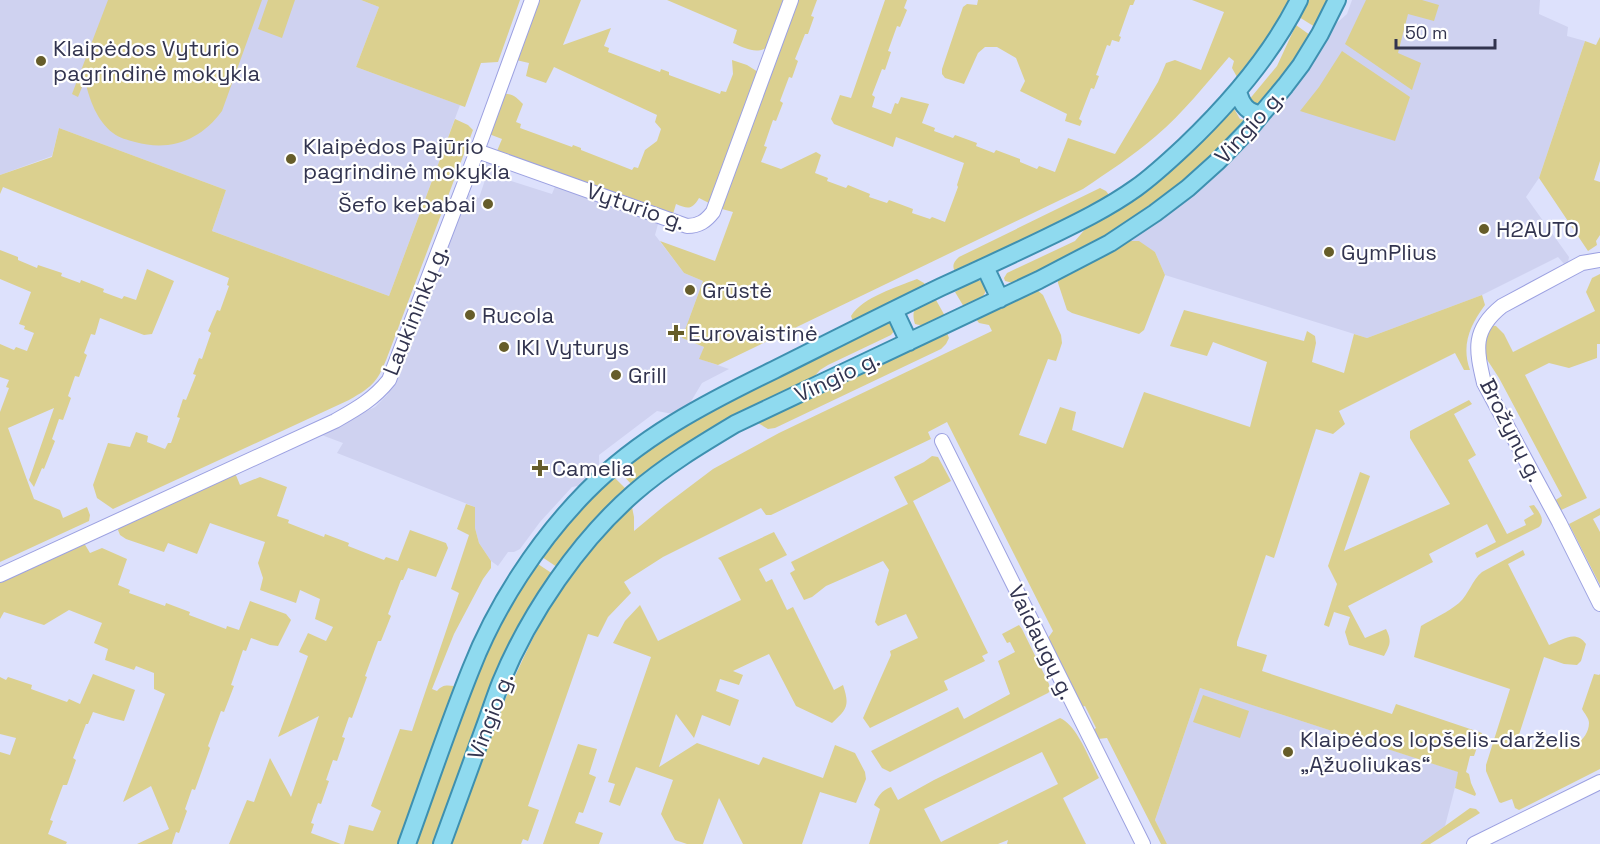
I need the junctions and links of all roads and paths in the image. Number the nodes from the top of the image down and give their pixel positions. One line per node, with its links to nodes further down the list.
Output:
1 (532, 0): 7 (street, Laukininkų g.)
2 (791, 0): 7 (street, Vyturio g.)
3 (1299, 0): 5 (main road, Vingio g.)
4 (1338, 0): 6 (main road, Vingio g.)
5 (1238, 91): 6 (main road); 9 (main road, Vingio g.)
6 (1261, 114): 10 (main road, Vingio g.)
7 (477, 151): 14 (street, Laukininkų g.)
8 (1600, 260): 15 (street, Brožynų g.)
9 (984, 267): 10 (main road); 11 (main road, Vingio g.)
10 (1000, 299): 12 (main road, Vingio g.)
11 (894, 310): 12 (main road); 17 (main road, Vingio g.)
12 (909, 342): 18 (main road, Vingio g.)
13 (942, 441): 19 (street, Vaidaugų g.)
14 (0, 575)
15 (1600, 604)
16 (1600, 782): 20 (street)
17 (407, 844)
18 (442, 844)
19 (1143, 844)
20 (1474, 844)

